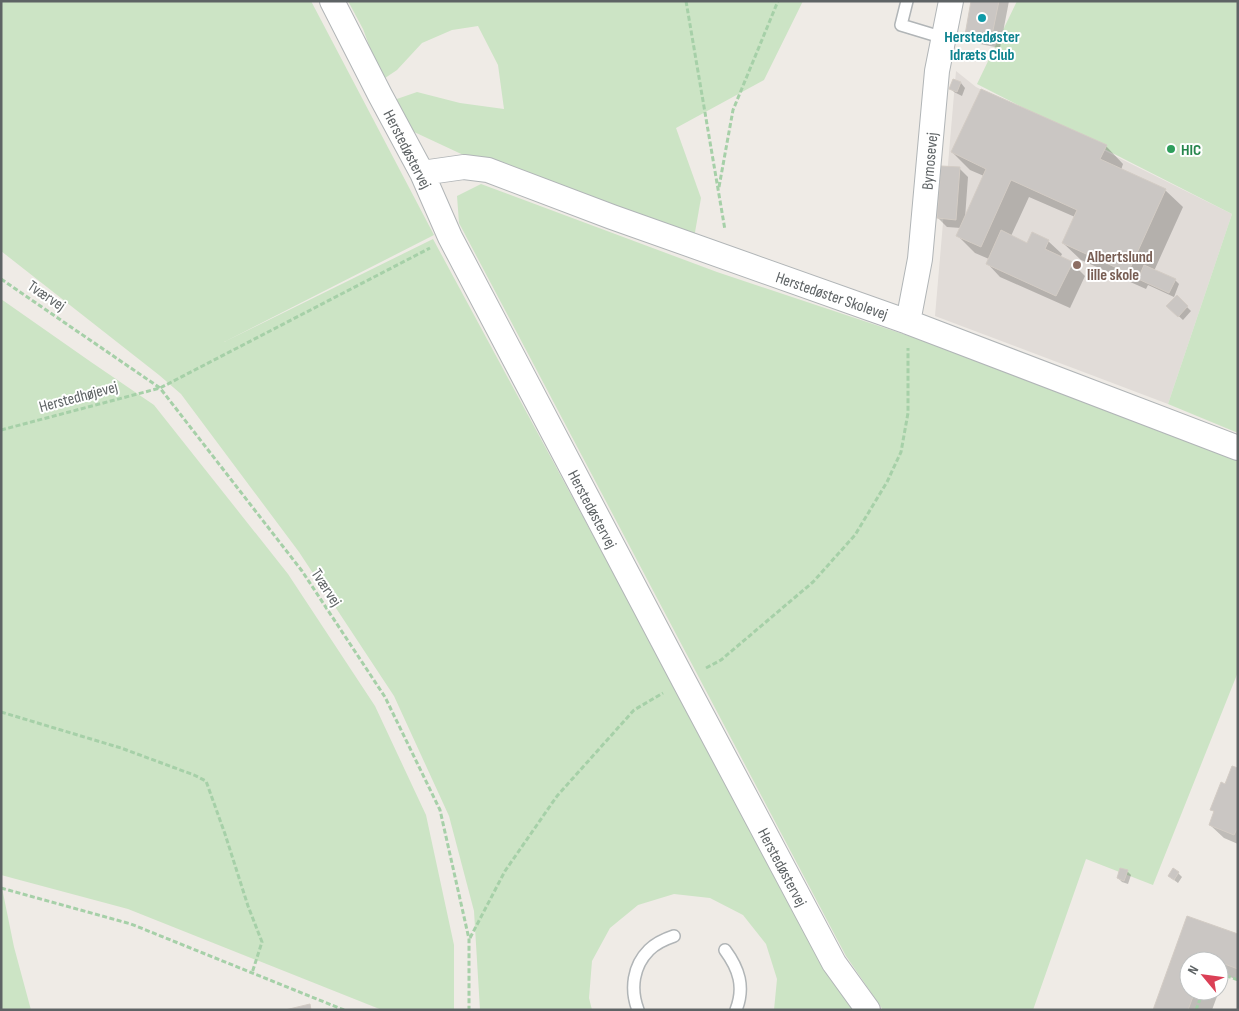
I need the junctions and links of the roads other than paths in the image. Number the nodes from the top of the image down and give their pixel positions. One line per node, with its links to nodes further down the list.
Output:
1 (332, 1): 5 (street, Herstedøstervej)
2 (907, 1): 4 (lane)
3 (951, 1): 4 (street, Bymosevej)
4 (944, 38): 6 (street, Bymosevej)
5 (422, 174): 6 (street, Herstedøster Skolevej); 12 (street, Herstedøstervej)
6 (908, 322): 7 (street, Herstedøster Skolevej)
7 (1238, 448)
8 (674, 936): 10 (lane)
9 (725, 950): 11 (lane)
10 (638, 1010)
11 (736, 1010)
12 (868, 1010)

